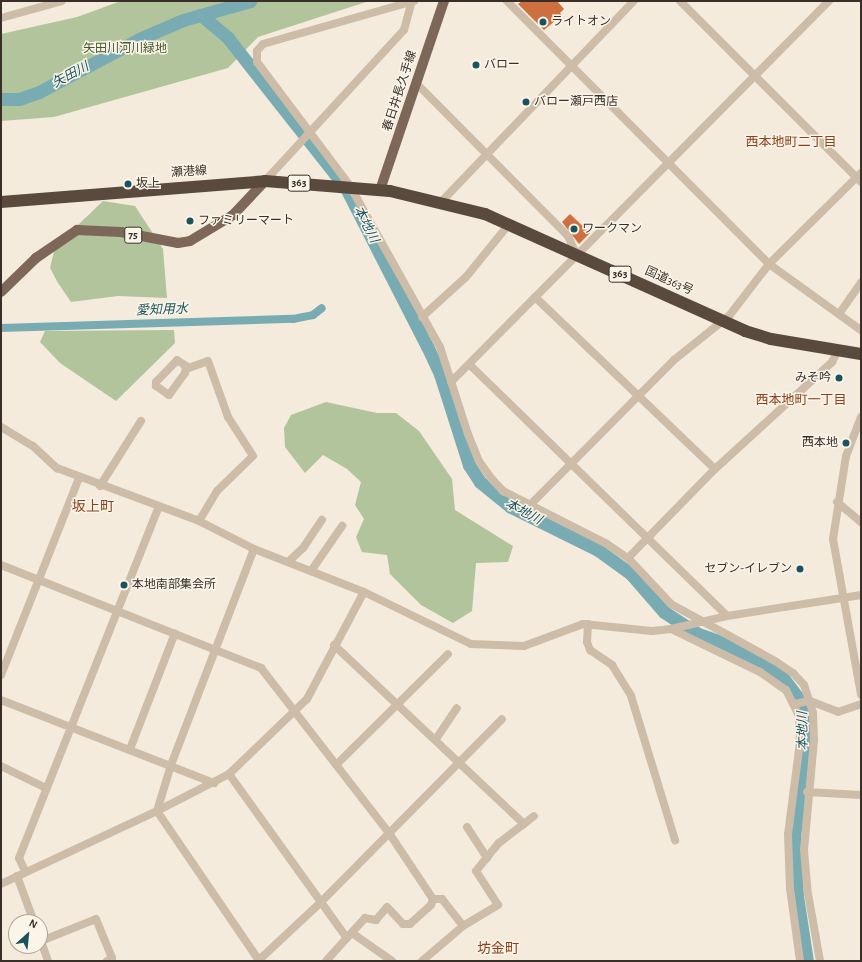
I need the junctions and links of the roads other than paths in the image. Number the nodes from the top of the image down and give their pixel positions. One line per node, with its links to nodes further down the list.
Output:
1 (62, 1): 8 (street)
2 (444, 1): 11 (main road, 春日井長久手線)
3 (507, 1): 9 (street)
4 (634, 1): 9 (street)
5 (680, 1): 10 (street)
6 (829, 1): 10 (street)
7 (412, 2): 12 (street); 12 (street)
8 (1, 18)
9 (571, 66): 13 (street); 14 (street)
10 (756, 75): 14 (street); 15 (street)
11 (416, 83): 13 (street); 18 (main road, 春日井長久手線)
12 (311, 130): 16 (street); 17 (street)
13 (484, 154): 19 (street); 22 (street)
14 (668, 161): 22 (street); 23 (street)
15 (860, 177): 23 (street)
16 (265, 181): 17 (highway, 瀬港線 / 363); 20 (highway, 瀬港線 / 363); 25 (main road, 75)
17 (349, 186): 18 (highway, 瀬港線 / 363); 28 (street)
18 (380, 190): 19 (highway, 国道363号 / 363)
19 (442, 201): 21 (highway, 国道363号 / 363)
20 (1, 202)
21 (509, 224): 22 (highway, 国道363号 / 363); 28 (street)
22 (576, 254): 26 (street); 29 (highway, 国道363号 / 363)
23 (769, 264): 27 (street); 29 (street)
24 (861, 282): 27 (street)
25 (1, 292)
26 (535, 297): 33 (street); 36 (street)
27 (839, 314): 30 (street)
28 (422, 317): 35 (street)
29 (723, 321): 31 (highway, 国道363号 / 363); 36 (street)
30 (861, 330)
31 (838, 350): 32 (highway, 国道363号 / 363); 41 (street)
32 (861, 354)
33 (470, 365): 35 (street); 40 (street)
34 (186, 369): 48 (street)
35 (451, 382): 45 (street)
36 (639, 394): 40 (street); 41 (street)
37 (861, 417): 44 (street)
38 (141, 422): 43 (street)
39 (1, 427): 42 (street)
40 (570, 464): 45 (street); 51 (street)
41 (714, 469): 51 (street)
42 (79, 478): 43 (street); 57 (street)
43 (100, 486): 46 (street)
44 (837, 502): 49 (street); 60 (street)
45 (530, 505): 53 (street)
46 (159, 507): 48 (street); 61 (street)
47 (322, 520): 54 (street)
48 (199, 521): 52 (street)
49 (861, 522)
50 (342, 526): 56 (street)
51 (648, 540): 53 (street); 62 (street)
52 (254, 549): 54 (street); 68 (street)
53 (628, 558): 63 (street)
54 (288, 562): 56 (street)
55 (1, 565): 57 (street)
56 (311, 571): 58 (street)
57 (38, 579): 61 (street); 70 (street)
58 (364, 592): 64 (street); 67 (street)
59 (861, 595): 60 (street)
60 (842, 598): 62 (street); 71 (street)
61 (117, 611): 66 (street); 80 (street)
62 (728, 616): 63 (street)
63 (704, 622): 65 (street); 73 (street)
64 (588, 624): 65 (street); 97 (street)
65 (670, 629): 75 (street)
66 (175, 633): 68 (street); 82 (street)
67 (334, 645): 74 (street); 78 (street)
68 (215, 648): 78 (street); 85 (street)
69 (448, 654): 74 (street)
70 (1, 675)
71 (861, 694)
72 (1, 700): 80 (street)
73 (810, 701): 75 (street); 76 (street); 90 (street)
74 (398, 704): 81 (street); 84 (street)
75 (794, 704): 113 (street)
76 (861, 704)
77 (457, 708): 81 (street)
78 (296, 711): 84 (street); 87 (street)
79 (502, 719): 83 (street)
80 (70, 727): 82 (street); 89 (street)
81 (436, 739): 83 (street)
82 (130, 749): 85 (street)
83 (460, 762): 94 (street); 96 (street)
84 (337, 764): 96 (street)
85 (171, 765): 88 (street); 92 (street)
86 (1, 766): 89 (street)
87 (229, 774): 88 (street); 103 (street)
88 (214, 783): 92 (street)
89 (46, 788): 99 (street)
90 (807, 792): 91 (street); 114 (street)
91 (861, 795)
92 (157, 811): 99 (street); 108 (street)
93 (534, 816): 94 (street)
94 (524, 824): 98 (street)
95 (467, 827): 98 (street)
96 (389, 833): 102 (street); 103 (street)
97 (675, 840)
98 (487, 858): 105 (street)
99 (24, 871): 100 (street)
100 (17, 876): 101 (street); 104 (street)
101 (1, 884)
102 (433, 899): 105 (street); 107 (street)
103 (322, 902): 107 (street); 108 (street)
104 (31, 914)
105 (462, 926): 112 (street)
106 (48, 936): 109 (street)
107 (349, 936): 110 (street); 111 (street)
108 (258, 960)
109 (107, 961)
110 (326, 961)
111 (392, 961)
112 (422, 961)
113 (800, 961)
114 (820, 961)

